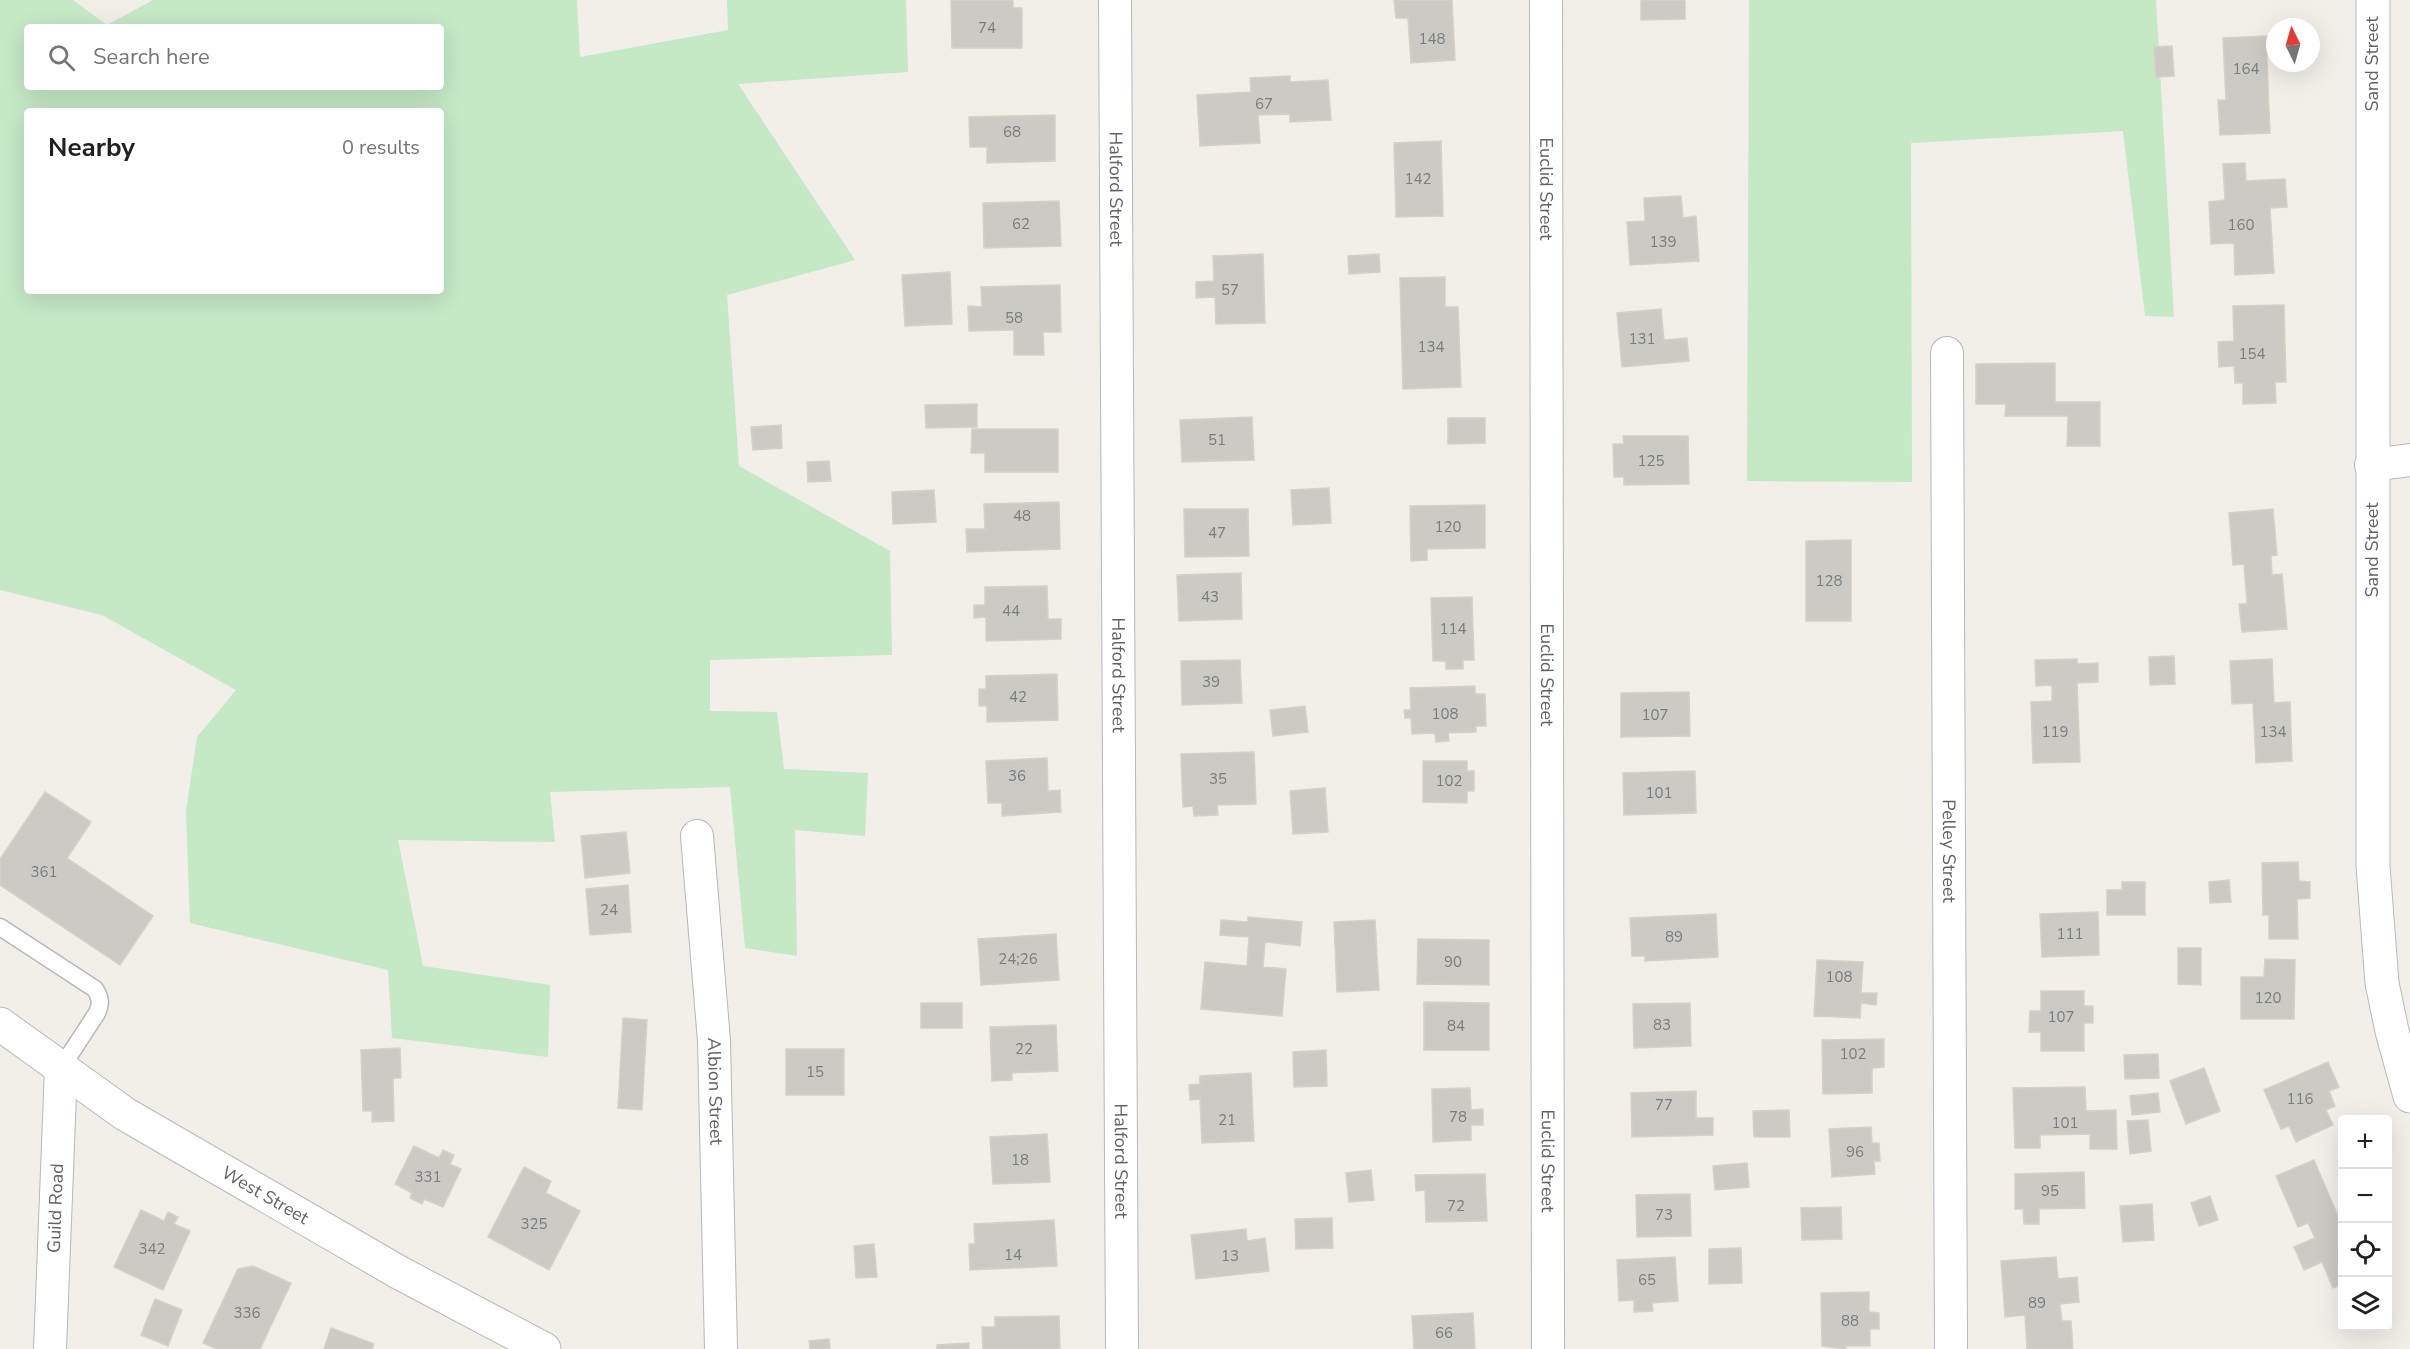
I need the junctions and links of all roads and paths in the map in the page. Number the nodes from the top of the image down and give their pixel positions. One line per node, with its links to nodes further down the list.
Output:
1 (1114, 0): 15 (street, Halford Street)
2 (1546, 0): 16 (street, Euclid Street)
3 (2373, 0): 6 (street, Sand Street)
4 (1947, 353): 17 (street, Pelley Street)
5 (2410, 460): 6 (street)
6 (2371, 465): 11 (street, Sand Street)
7 (696, 836): 14 (street, Albion Street)
8 (0, 927): 10 (lane)
9 (0, 1023): 10 (street, West Street)
10 (62, 1068): 12 (street, Guild Road); 13 (street, West Street)
11 (2410, 1096)
12 (50, 1349)
13 (544, 1349)
14 (721, 1349)
15 (1122, 1349)
16 (1548, 1349)
17 (1951, 1349)

